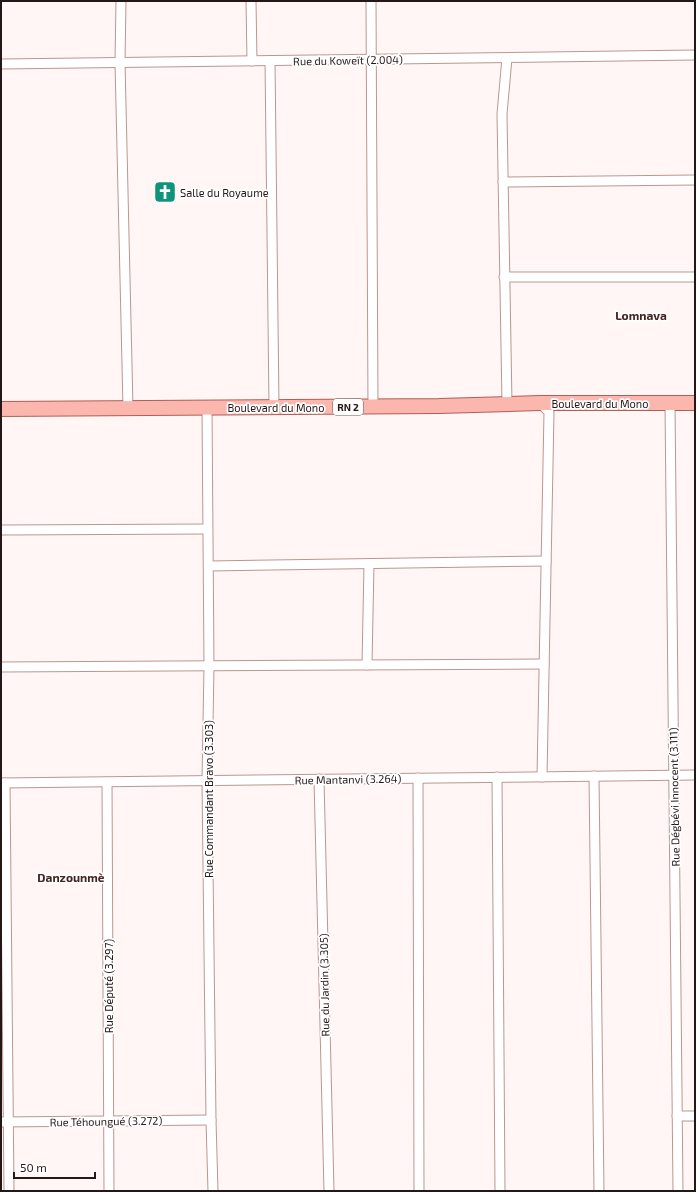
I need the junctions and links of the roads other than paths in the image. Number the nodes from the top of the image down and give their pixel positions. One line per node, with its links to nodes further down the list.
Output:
1 (120, 1): 9 (street)
2 (251, 1): 8 (street)
3 (371, 1): 6 (street)
4 (695, 55): 5 (street, Rue du Koweït (2.004))
5 (507, 58): 6 (street, Rue du Koweït (2.004)); 12 (street)
6 (371, 59): 7 (street, Rue du Koweït (2.004)); 17 (street)
7 (270, 60): 8 (street, Rue du Koweït (2.004)); 18 (street)
8 (252, 61): 9 (street, Rue du Koweït (2.004))
9 (120, 62): 10 (street, Rue du Koweït (2.004)); 19 (street)
10 (1, 64)
11 (695, 180): 12 (street)
12 (504, 182): 13 (street)
13 (504, 277): 14 (street); 16 (street)
14 (695, 277)
15 (695, 403): 21 (main road, Boulevard du Mono / RN 2)
16 (507, 404): 17 (main road, Boulevard du Mono / RN 2); 20 (main road, Boulevard du Mono / RN 2)
17 (373, 406): 18 (main road, Boulevard du Mono / RN 2)
18 (274, 407): 23 (main road, Boulevard du Mono / RN 2)
19 (128, 408): 22 (main road, Boulevard du Mono / RN 2); 23 (main road, Boulevard du Mono / RN 2)
20 (544, 408): 21 (main road, Boulevard du Mono / RN 2); 23 (main road, Boulevard du Mono / RN 2); 28 (street)
21 (670, 408): 24 (main road, Boulevard du Mono / RN 2); 35 (street, Rue Dégbévi Innocent (3.111))
22 (1, 409)
23 (207, 411): 25 (main road, Boulevard du Mono / RN 2); 26 (street, Rue Commandant Bravo (3.303))
24 (695, 412)
25 (1, 417)
26 (207, 529): 27 (street); 30 (street, Rue Commandant Bravo (3.303))
27 (1, 530)
28 (546, 561): 29 (street); 31 (street)
29 (369, 564): 30 (street); 32 (street)
30 (208, 566): 33 (street, Rue Commandant Bravo (3.303))
31 (544, 664): 32 (street); 39 (street)
32 (367, 665): 33 (street)
33 (209, 666): 34 (street); 42 (street, Rue Commandant Bravo (3.303))
34 (1, 667)
35 (674, 775): 36 (street, Rue Mantanvi (3.264)); 37 (street, Rue Mantanvi (3.264)); 45 (street, Rue Dégbévi Innocent (3.111))
36 (695, 775)
37 (594, 776): 39 (street, Rue Mantanvi (3.264)); 56 (street)
38 (497, 777): 39 (street, Rue Mantanvi (3.264)); 40 (street, Rue Mantanvi (3.264)); 55 (street)
39 (542, 777)
40 (418, 778): 41 (street, Rue Mantanvi (3.264)); 54 (street)
41 (319, 779): 42 (street, Rue Mantanvi (3.264)); 53 (street, Rue du Jardin (3.305))
42 (207, 780): 43 (street, Rue Mantanvi (3.264)); 47 (street, Rue Commandant Bravo (3.303))
43 (107, 782): 44 (street, Rue Mantanvi (3.264)); 49 (street, Rue Député (3.297))
44 (3, 783): 48 (street)
45 (677, 1116): 46 (street); 57 (street, Rue Dégbévi Innocent (3.111))
46 (695, 1116)
47 (211, 1120): 49 (street, Rue Téhoungué (3.272)); 52 (street, Rue Commandant Bravo (3.303))
48 (5, 1122): 49 (street, Rue Téhoungué (3.272)); 50 (street)
49 (108, 1122): 51 (street, Rue Député (3.297))
50 (9, 1191)
51 (109, 1191)
52 (213, 1191)
53 (328, 1191)
54 (419, 1191)
55 (500, 1191)
56 (599, 1191)
57 (678, 1191)

